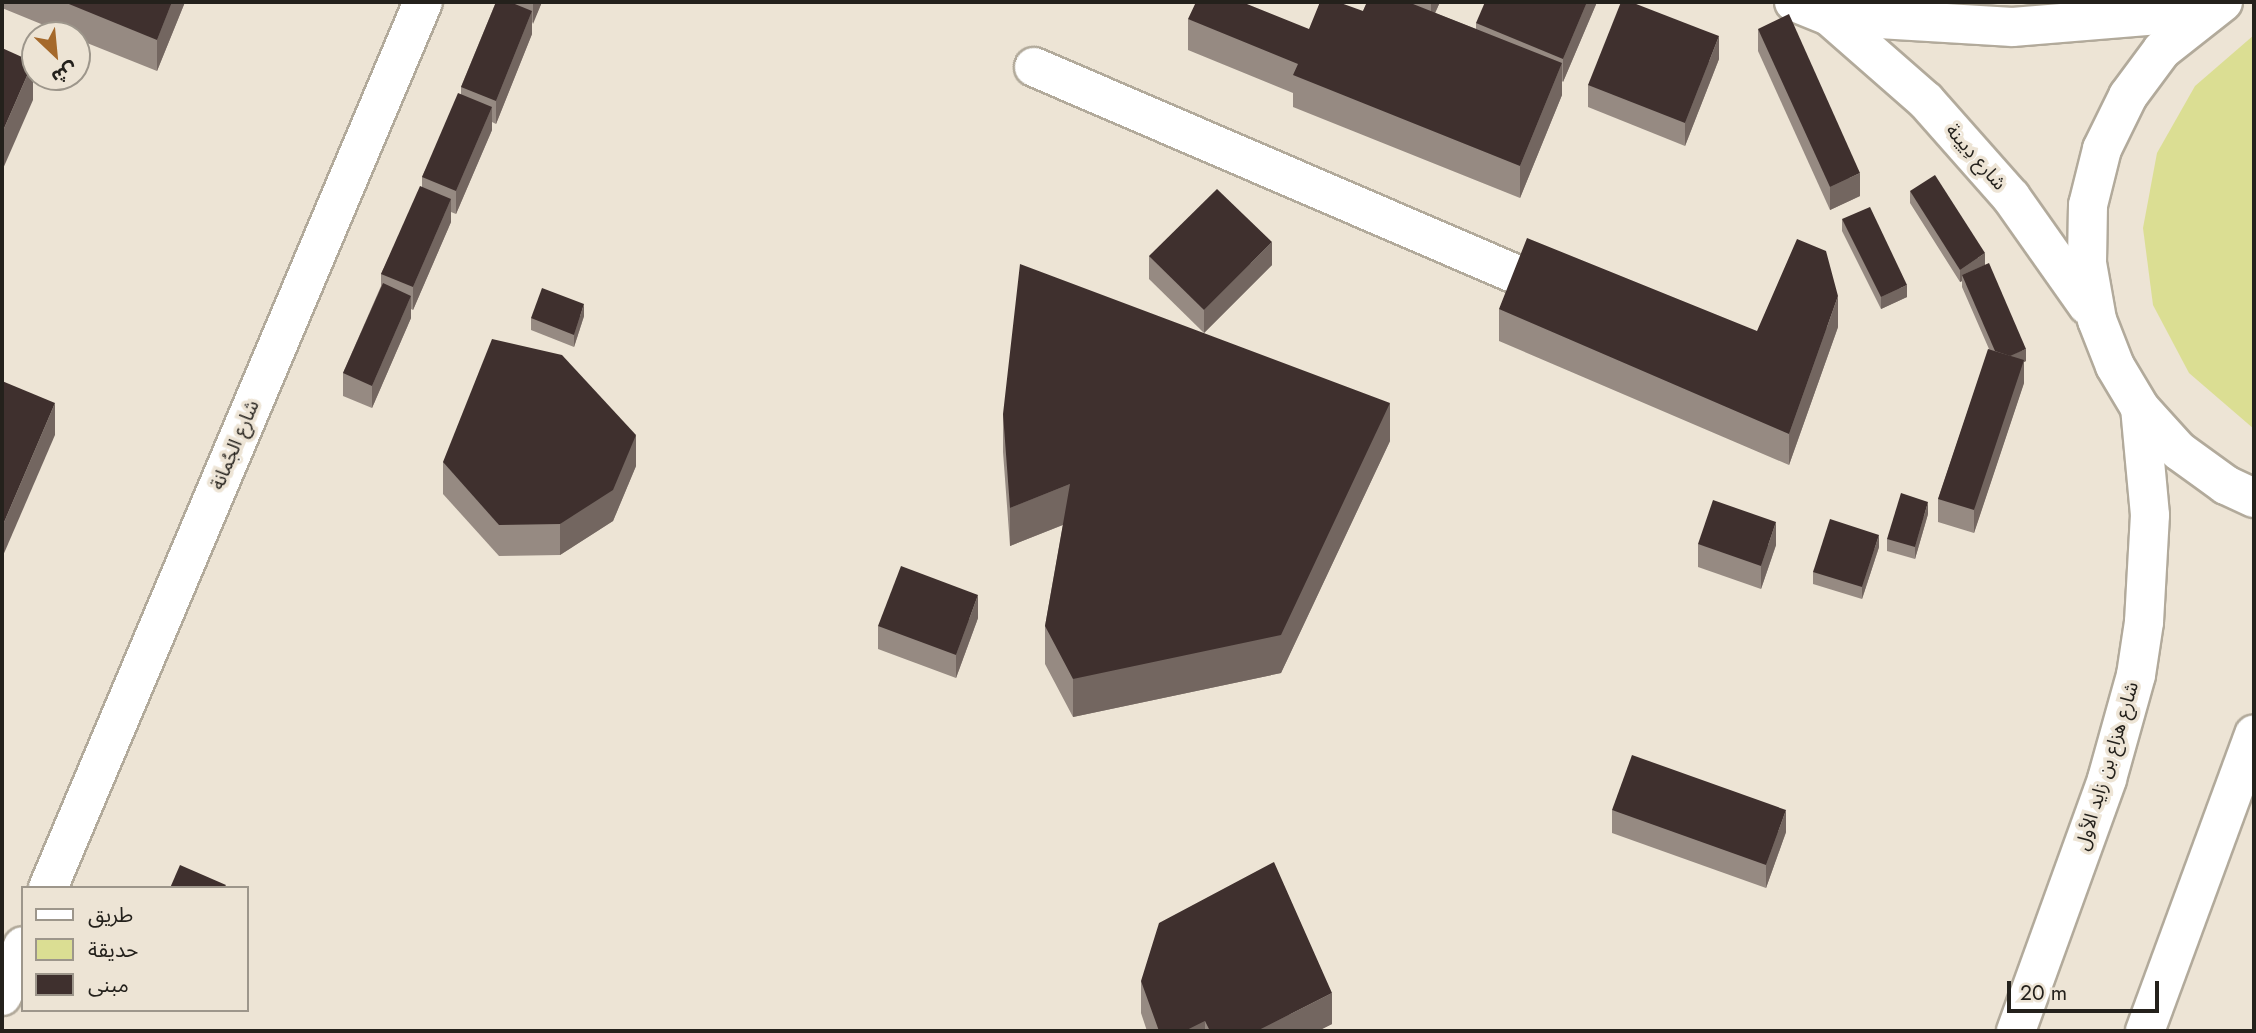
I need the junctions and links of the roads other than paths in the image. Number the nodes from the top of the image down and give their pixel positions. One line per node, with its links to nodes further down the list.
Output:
1 (423, 2): 11 (street, شارع الجُمانة)
2 (1794, 2): 4 (street, شارع دِيينة)
3 (2214, 7): 4 (street, شارع دِيينة); 7 (street)
4 (1829, 16): 7 (street, شارع دِيينة)
5 (1034, 67): 6 (street)
6 (1520, 276)
7 (2097, 320): 8 (street)
8 (2140, 408): 9 (street); 14 (street, شارع هزاع بن زايد الأول)
9 (2254, 498)
10 (2254, 734): 15 (street)
11 (49, 886)
12 (21, 951): 13 (street)
13 (2, 996)
14 (2016, 1031)
15 (2145, 1031)

